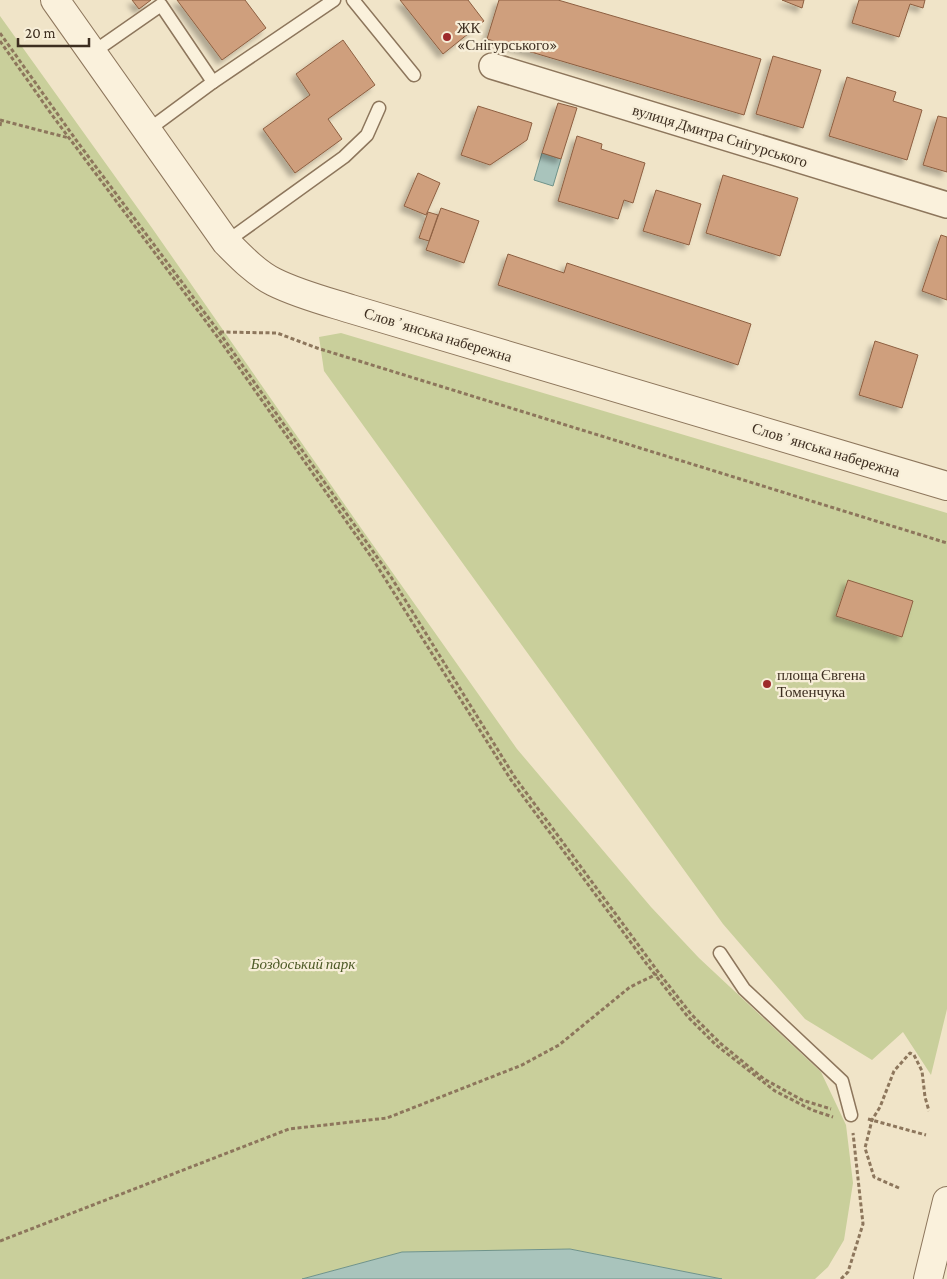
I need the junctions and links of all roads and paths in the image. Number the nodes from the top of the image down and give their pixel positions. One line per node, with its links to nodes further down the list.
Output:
1 (55, 0): 6 (street, Словʼянська набережна)
2 (334, 0): 9 (lane)
3 (354, 0): 8 (lane)
4 (0, 33): 15 (path)
5 (0, 41): 14 (path)
6 (92, 53): 9 (lane); 13 (street, Словʼянська набережна)
7 (492, 66): 16 (street, вулиця Дмитра Снігурського)
8 (414, 75)
9 (213, 82): 13 (lane)
10 (379, 108): 17 (lane)
11 (1, 120): 12 (path); 14 (path)
12 (0, 126)
13 (148, 130): 17 (street, Словʼянська набережна)
14 (70, 138): 15 (path); 22 (path)
15 (76, 140): 18 (path)
16 (947, 205)
17 (226, 242): 19 (street, Словʼянська набережна)
18 (220, 332): 20 (path); 22 (path)
19 (947, 486)
20 (947, 543)
21 (720, 952): 24 (lane)
22 (657, 974): 24 (path); 24 (path); 30 (path)
23 (929, 1111): 25 (path)
24 (851, 1119): 25 (path); 26 (path); 31 (path)
25 (872, 1120): 26 (path); 27 (path)
26 (870, 1127): 28 (path)
27 (926, 1135)
28 (899, 1188)
29 (947, 1201): 32 (street)
30 (0, 1241)
31 (841, 1279)
32 (928, 1279)

